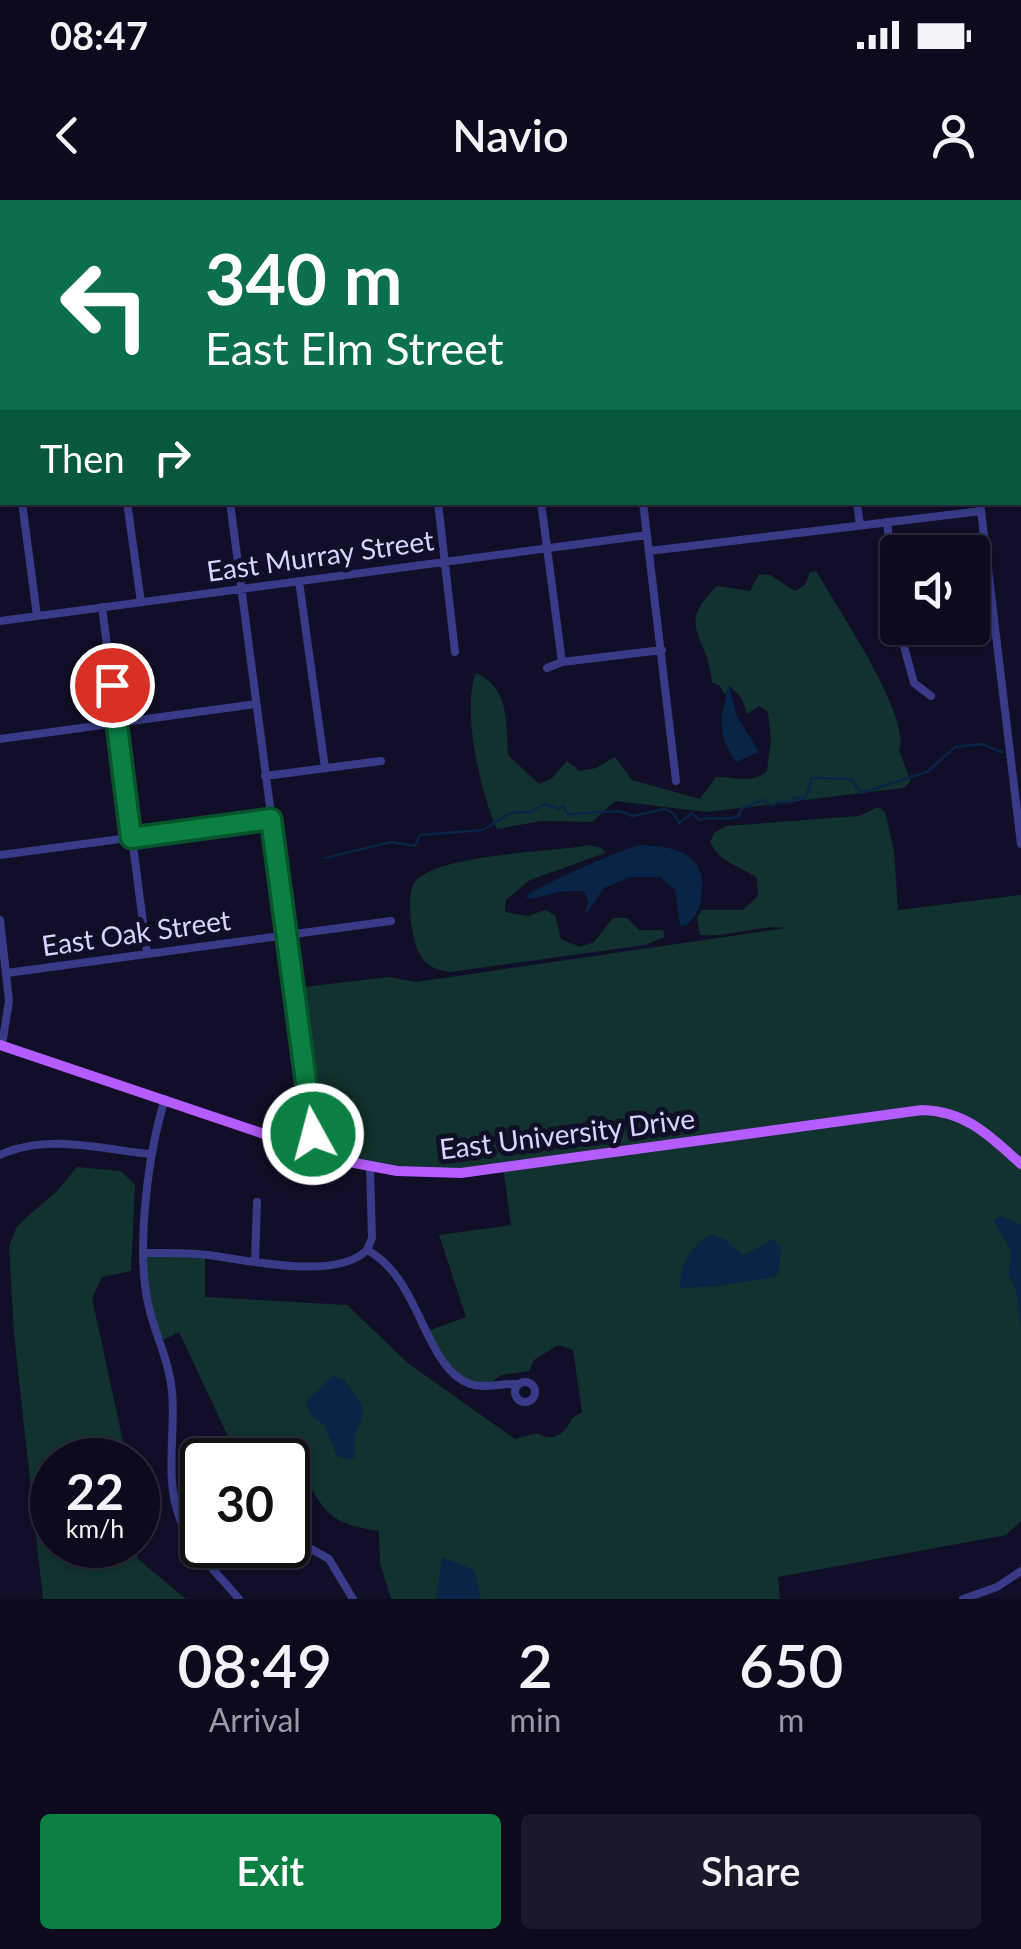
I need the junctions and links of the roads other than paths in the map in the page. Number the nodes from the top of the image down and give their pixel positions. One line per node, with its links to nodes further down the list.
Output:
1 (22, 505): 20 (street)
2 (127, 505): 18 (street)
3 (230, 505): 17 (street)
4 (438, 505): 15 (street)
5 (542, 505): 13 (street)
6 (643, 505): 11 (street)
7 (857, 505): 10 (street)
8 (980, 506): 9 (street); 34 (street)
9 (887, 522): 10 (street); 12 (street)
10 (860, 525): 14 (street)
11 (647, 534): 13 (street, East Murray Street); 14 (street)
12 (889, 535)
13 (547, 548): 15 (street, East Murray Street); 25 (street)
14 (649, 550): 23 (street)
15 (444, 560): 16 (street, East Murray Street); 24 (street)
16 (299, 581): 17 (street, East Murray Street); 32 (street)
17 (241, 589): 18 (street, East Murray Street); 28 (street)
18 (141, 602): 19 (street, East Murray Street)
19 (102, 607): 20 (street, East Murray Street); 29 (street)
20 (37, 616): 21 (street, East Murray Street)
21 (0, 622)
22 (904, 645): 27 (street)
23 (662, 650): 25 (street); 35 (street)
24 (454, 652)
25 (562, 662): 26 (street)
26 (547, 668)
27 (931, 696)
28 (256, 704): 29 (street); 33 (street)
29 (116, 724): 30 (street); 37 (street)
30 (0, 740)
31 (381, 761): 32 (street)
32 (324, 768): 33 (street)
33 (265, 776): 36 (street)
34 (1016, 778): 38 (street)
35 (676, 780)
36 (271, 819): 37 (street); 42 (street)
37 (131, 838): 39 (street); 43 (street)
38 (1021, 844)
39 (0, 855)
40 (0, 920): 44 (street)
41 (391, 921): 42 (street, East Oak Street)
42 (286, 933): 43 (street, East Oak Street); 47 (street)
43 (147, 953): 44 (street, East Oak Street)
44 (7, 973): 45 (street)
45 (1, 1045): 46 (main road, East University Drive)
46 (165, 1099): 47 (main road, East University Drive); 48 (street)
47 (308, 1149): 51 (main road, East University Drive)
48 (149, 1154): 49 (street); 54 (street)
49 (0, 1155)
50 (1021, 1164): 51 (main road, East University Drive)
51 (370, 1167): 53 (street)
52 (257, 1202): 55 (street)
53 (367, 1250): 55 (street); 56 (street)
54 (145, 1252): 55 (street); 57 (street)
55 (255, 1262)
56 (517, 1384)
57 (180, 1518)
58 (310, 1548): 62 (street)
59 (216, 1568): 61 (street)
60 (1021, 1571): 63 (street)
61 (239, 1599)
62 (352, 1599)
63 (963, 1599)

